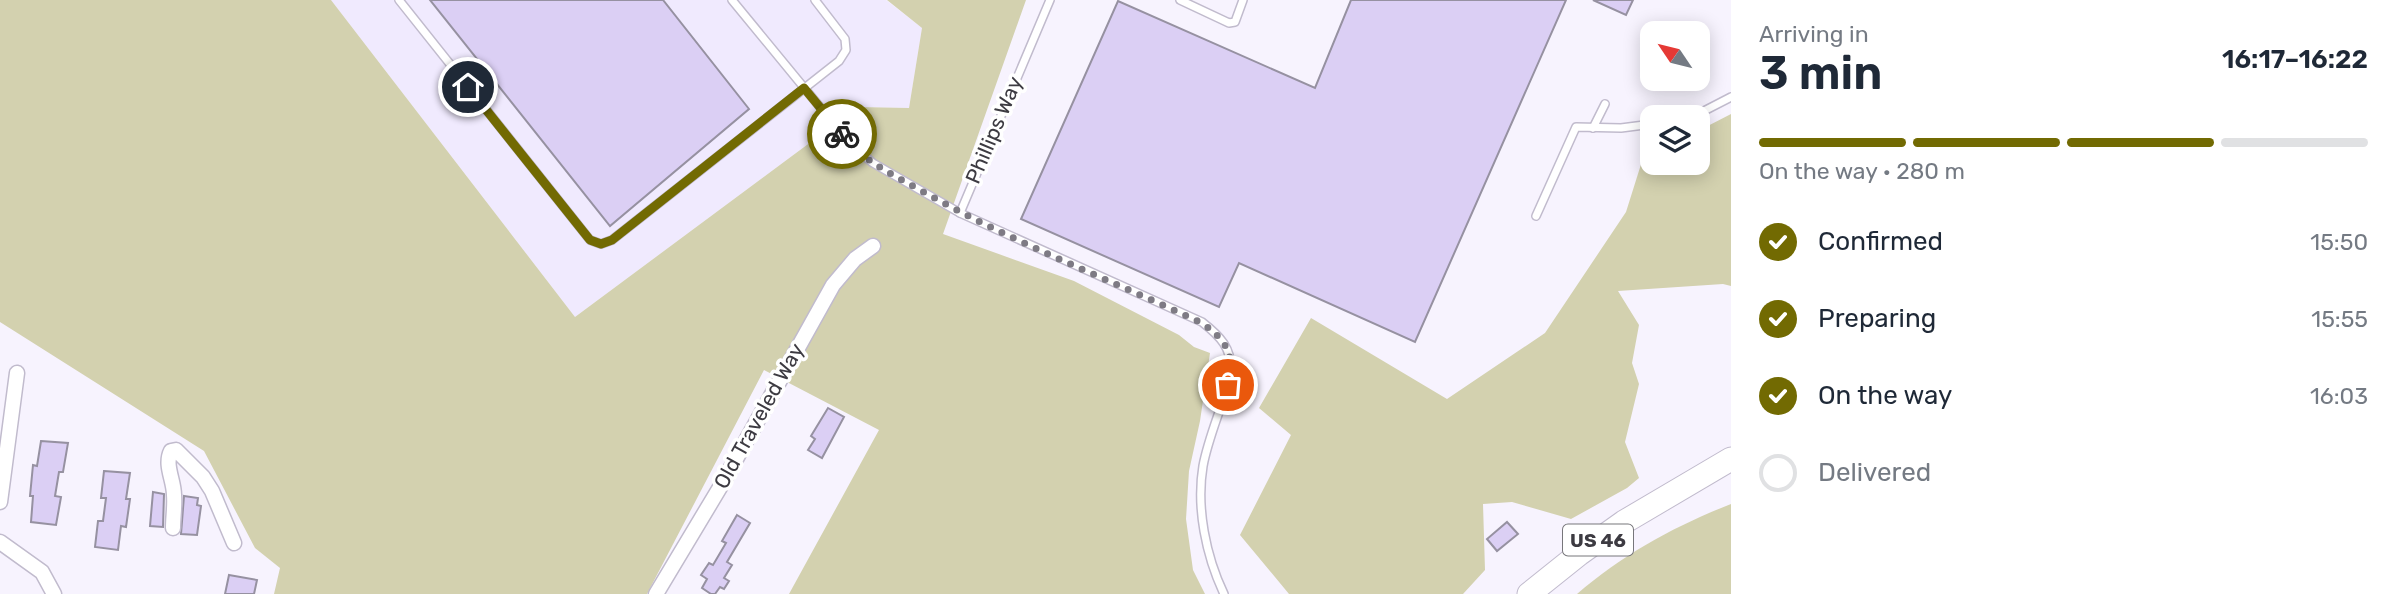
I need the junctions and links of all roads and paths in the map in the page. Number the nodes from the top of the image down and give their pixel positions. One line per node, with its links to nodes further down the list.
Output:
1 (399, 0): 7 (lane)
2 (732, 0): 7 (lane)
3 (815, 0): 7 (lane)
4 (1050, 0): 13 (lane, Phillips Way)
5 (1180, 0): 6 (lane)
6 (1243, 0)
7 (804, 88): 13 (lane)
8 (1731, 97): 10 (lane)
9 (1605, 104): 12 (lane)
10 (1710, 108)
11 (1640, 126): 12 (lane)
12 (1593, 128): 14 (lane)
13 (960, 213): 26 (lane)
14 (1536, 216)
15 (873, 246): 25 (street, Old Traveled Way)
16 (17, 373): 20 (street)
17 (1731, 459): 19 (main road, US 46)
18 (1731, 476): 19 (main road, US 46)
19 (1673, 495): 27 (main road, US 46)
20 (0, 502)
21 (173, 528): 23 (street)
22 (0, 542): 24 (street)
23 (234, 543)
24 (54, 594)
25 (656, 594)
26 (1224, 594)
27 (1529, 594)

